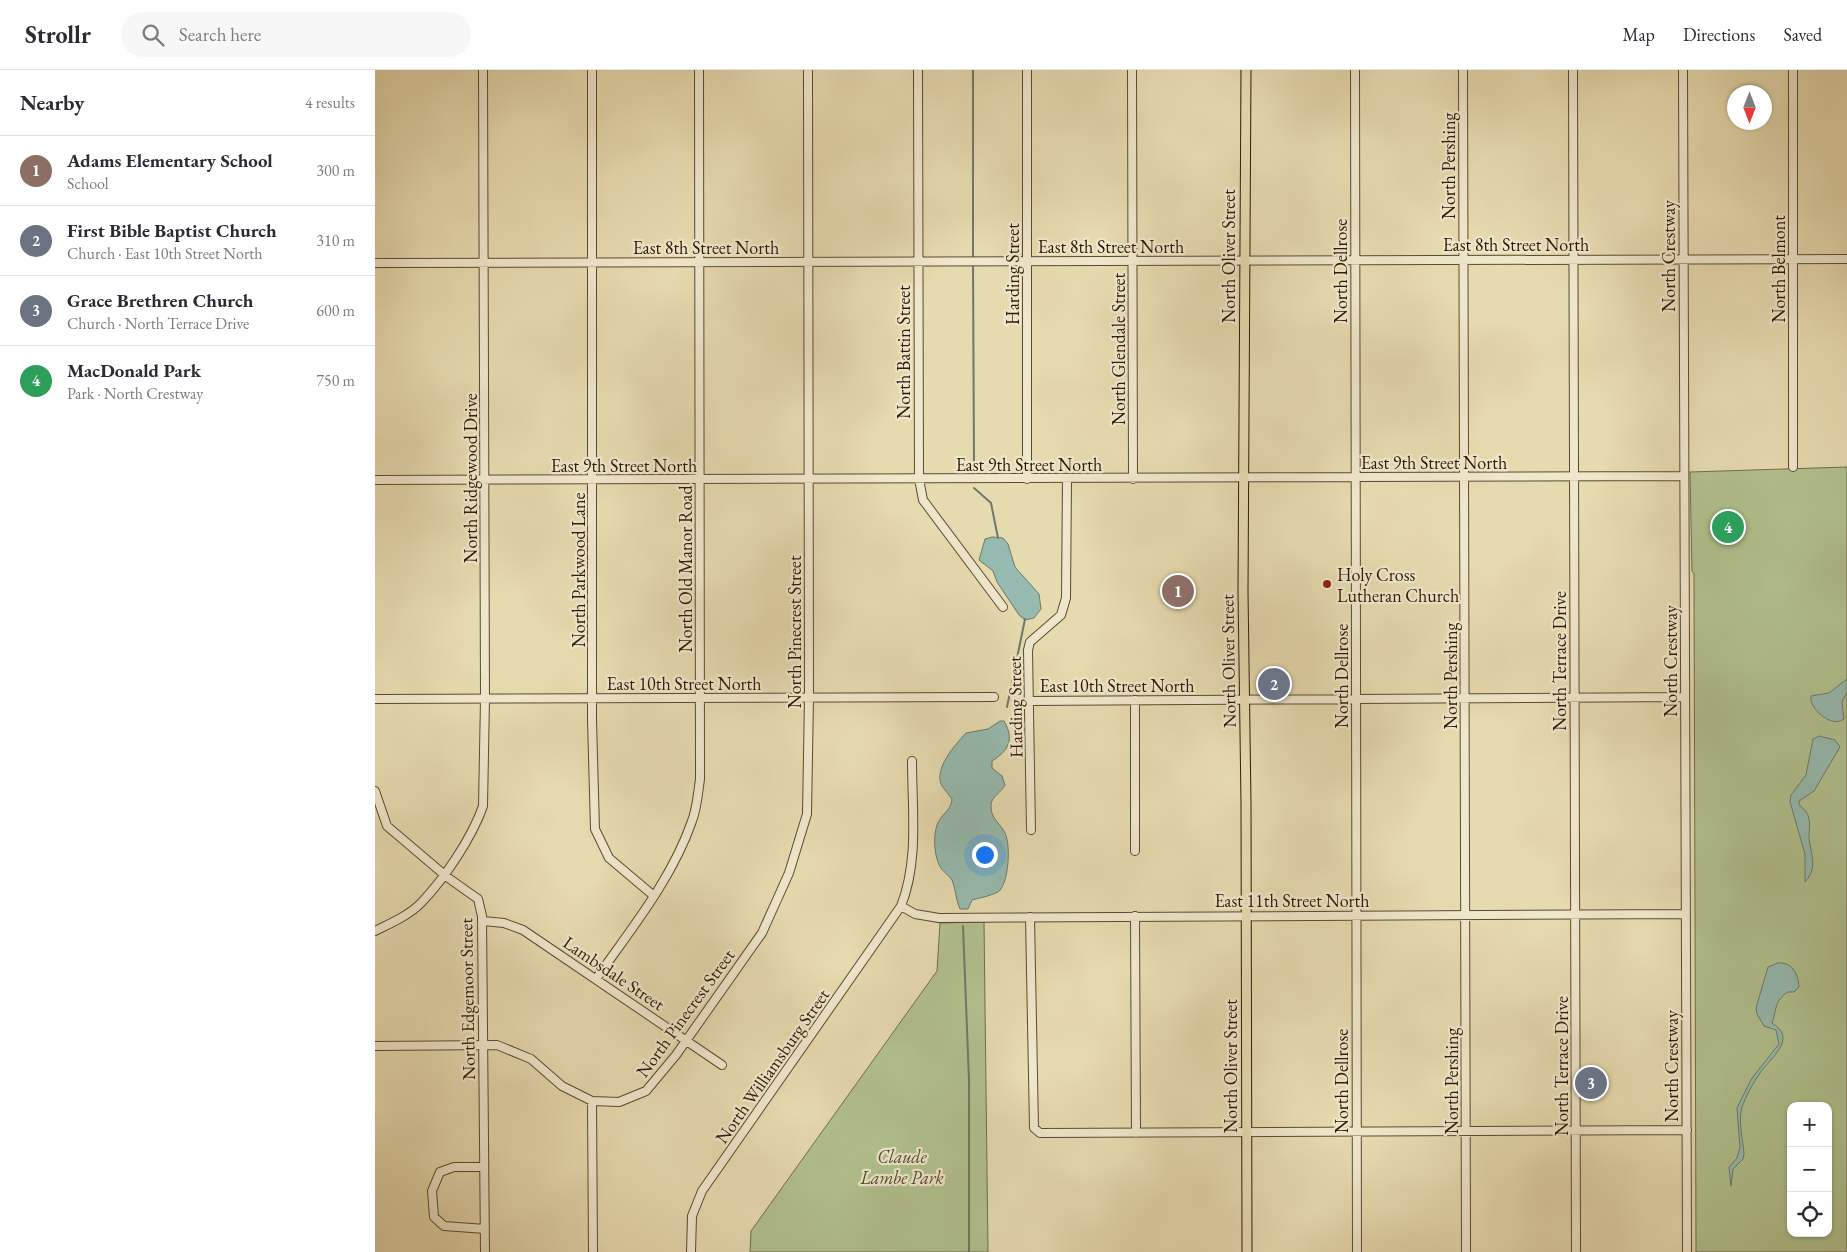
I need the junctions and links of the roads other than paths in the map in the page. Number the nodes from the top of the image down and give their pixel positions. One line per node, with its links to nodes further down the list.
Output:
1 (483, 70): 24 (street, North Ridgewood Drive)
2 (591, 70): 25 (street, North Parkwood Lane)
3 (699, 70): 26 (street, North Old Manor Road)
4 (808, 70): 27 (street, North Pinecrest Street)
5 (918, 70): 21 (street, North Battin Street)
6 (1027, 70): 22 (street, Harding Street)
7 (1132, 70): 23 (street, North Glendale Street)
8 (1246, 70): 19 (main road, North Oliver Street)
9 (1355, 70): 20 (street, North Dellrose)
10 (1463, 70): 14 (street, North Pershing)
11 (1573, 70): 15 (street, North Terrace Drive)
12 (1683, 70): 16 (street, North Crestway)
13 (1793, 70): 17 (street, North Belmont)
14 (1463, 259): 15 (street, East 8th Street North); 20 (street, East 8th Street North); 32 (street, North Pershing)
15 (1573, 259): 16 (street, East 8th Street North); 30 (street, North Terrace Drive)
16 (1683, 259): 17 (street, East 8th Street North); 31 (street, North Crestway)
17 (1793, 259): 18 (street, East 8th Street North); 29 (street, North Belmont)
18 (1847, 259)
19 (1244, 260): 20 (street, East 8th Street North); 23 (street, East 8th Street North); 33 (main road, North Oliver Street)
20 (1355, 260): 34 (street, North Dellrose)
21 (918, 261): 22 (street, East 8th Street North); 27 (street, East 8th Street North); 36 (street, North Battin Street)
22 (1027, 261): 23 (street, East 8th Street North); 37 (street, Harding Street)
23 (1133, 261): 39 (street, North Glendale Street)
24 (484, 262): 25 (street, East 8th Street North); 28 (street, East 8th Street North); 41 (street, North Ridgewood Drive)
25 (592, 262): 26 (street, East 8th Street North); 42 (street, North Parkwood Lane)
26 (700, 262): 27 (street, East 8th Street North); 43 (street, North Old Manor Road)
27 (808, 262): 35 (street, North Pinecrest Street)
28 (375, 263)
29 (1793, 467)
30 (1573, 476): 31 (street, East 9th Street North); 32 (street, East 9th Street North); 47 (street, North Terrace Drive)
31 (1684, 476): 48 (street, North Crestway)
32 (1464, 477): 34 (street, East 9th Street North); 50 (street, North Pershing)
33 (1243, 478): 34 (street, East 9th Street North); 39 (street, East 9th Street North); 56 (main road, North Oliver Street)
34 (1354, 478): 54 (street, North Dellrose)
35 (809, 479): 36 (street, East 9th Street North); 43 (street, East 9th Street North); 45 (street, North Pinecrest Street)
36 (919, 479): 37 (street, East 9th Street North); 44 (street, North Battin Street)
37 (1027, 479): 38 (street, East 9th Street North)
38 (1067, 479): 39 (street, East 9th Street North); 57 (street, Harding Street)
39 (1133, 479)
40 (375, 480): 41 (street, East 9th Street North)
41 (485, 480): 42 (street, East 9th Street North); 52 (street, North Ridgewood Drive)
42 (593, 480): 43 (street, East 9th Street North); 53 (street, North Parkwood Lane)
43 (700, 480): 49 (street, North Old Manor Road)
44 (1003, 607)
45 (809, 697): 46 (street, East 10th Street North); 49 (street, East 10th Street North); 75 (street, North Pinecrest Street)
46 (994, 697)
47 (1574, 697): 48 (street, East 10th Street North); 50 (street, East 10th Street North); 66 (street, North Terrace Drive)
48 (1685, 697): 67 (street, North Crestway)
49 (700, 698): 53 (street, East 10th Street North); 63 (street, North Old Manor Road)
50 (1465, 698): 54 (street, East 10th Street North); 65 (street, North Pershing)
51 (375, 699): 52 (street, East 10th Street North)
52 (485, 699): 53 (street, East 10th Street North); 62 (street, North Ridgewood Drive)
53 (593, 699): 63 (street, North Parkwood Lane)
54 (1356, 699): 56 (street, East 10th Street North); 68 (street, North Dellrose)
55 (1135, 700): 56 (street, East 10th Street North); 57 (street, East 10th Street North); 61 (street)
56 (1245, 700): 70 (main road, North Oliver Street)
57 (1029, 701): 60 (street, Harding Street)
58 (912, 761): 64 (street, North Williamsburg Street)
59 (375, 794): 62 (street, North Edgemoor Street)
60 (1031, 830)
61 (1135, 851)
62 (443, 874): 72 (street, North Edgemoor Street); 73 (street, North Ridgewood Drive)
63 (653, 896): 74 (street, North Old Manor Road)
64 (901, 906): 71 (street, East 11th Street North); 90 (street, North Williamsburg Street)
65 (1465, 914): 66 (street, East 11th Street North); 68 (street, East 11th Street North); 82 (street, North Pershing)
66 (1575, 914): 67 (street, East 11th Street North); 81 (street, North Terrace Drive)
67 (1686, 914): 80 (street, North Crestway)
68 (1355, 915): 70 (street, East 11th Street North); 85 (street, North Dellrose)
69 (1135, 916): 70 (street, East 11th Street North); 71 (street, East 11th Street North); 83 (street)
70 (1246, 916): 84 (main road, North Oliver Street)
71 (1030, 917): 83 (street)
72 (483, 921): 74 (street, Lambsdale Street); 77 (street, North Edgemoor Street)
73 (375, 930)
74 (596, 979): 75 (street, Lambsdale Street)
75 (686, 1040): 78 (street, Lambsdale Street); 79 (street, North Pinecrest Street)
76 (375, 1046): 77 (street)
77 (484, 1046): 79 (street); 86 (street, North Edgemoor Street)
78 (722, 1065)
79 (593, 1101): 89 (street)
80 (1687, 1130): 81 (street); 95 (street, North Crestway)
81 (1576, 1131): 82 (street); 94 (street, North Terrace Drive)
82 (1466, 1132): 85 (street); 93 (street, North Pershing)
83 (1135, 1133): 84 (street)
84 (1246, 1133): 85 (street); 91 (main road, North Oliver Street)
85 (1357, 1133): 92 (street, North Dellrose)
86 (484, 1167): 87 (street, North Edgemoor Street); 87 (street)
87 (485, 1229): 88 (street, North Edgemoor Street)
88 (485, 1252)
89 (593, 1252)
90 (691, 1252)
91 (1247, 1252)
92 (1357, 1252)
93 (1466, 1252)
94 (1576, 1252)
95 (1687, 1252)

